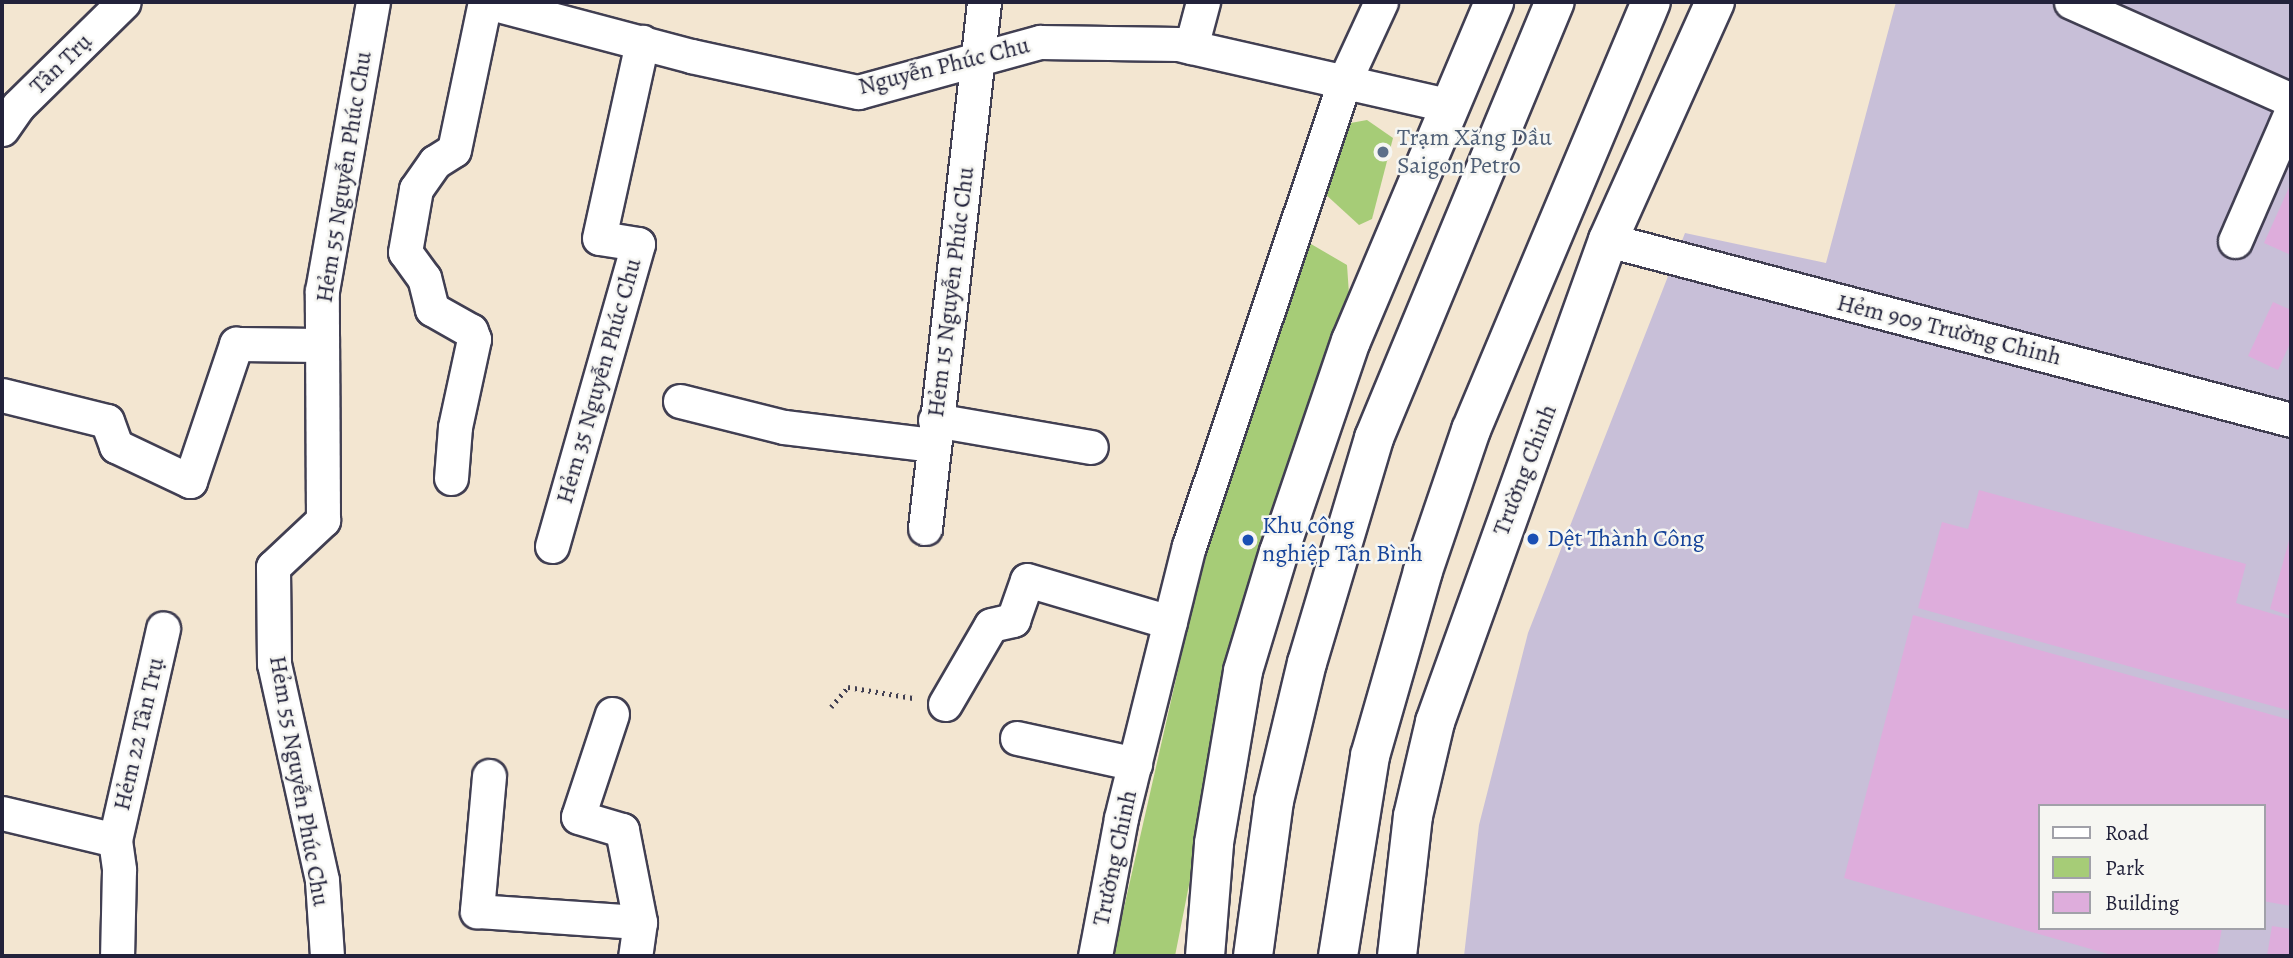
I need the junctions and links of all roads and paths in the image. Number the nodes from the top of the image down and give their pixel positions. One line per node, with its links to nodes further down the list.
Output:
1 (124, 2): 19 (street, Tân Trụ)
2 (373, 2): 22 (street, Hẻm 55 Nguyễn Phúc Chu)
3 (486, 2): 12 (street, Nguyễn Phúc Chu); 28 (street)
4 (984, 2): 14 (street, Hẻm 15 Nguyễn Phúc Chu)
5 (1203, 2): 13 (street)
6 (1381, 2): 15 (street, Trường Chinh)
7 (1493, 2): 17 (main road)
8 (1555, 2): 47 (main road)
9 (1651, 2): 48 (main road)
10 (1715, 2): 20 (main road, Trường Chinh)
11 (2071, 2): 16 (street)
12 (642, 42): 14 (street, Nguyễn Phúc Chu); 30 (street, Hẻm 35 Nguyễn Phúc Chu)
13 (1191, 47): 14 (street, Nguyễn Phúc Chu); 15 (street, Nguyễn Phúc Chu)
14 (979, 55): 26 (street, Hẻm 15 Nguyễn Phúc Chu)
15 (1344, 82): 17 (street, Nguyễn Phúc Chu); 31 (street, Trường Chinh)
16 (2291, 100)
17 (1446, 105): 46 (main road)
18 (2291, 113): 21 (street)
19 (2, 125)
20 (1608, 240): 25 (street, Hẻm 909 Trường Chinh); 49 (main road, Trường Chinh)
21 (2235, 241)
22 (322, 345): 23 (street); 43 (street, Hẻm 55 Nguyễn Phúc Chu)
23 (2, 395)
24 (680, 401): 26 (street)
25 (2291, 420)
26 (933, 432): 27 (street); 29 (street, Hẻm 15 Nguyễn Phúc Chu)
27 (1091, 447)
28 (451, 478)
29 (925, 528)
30 (552, 546)
31 (1170, 622): 33 (street); 37 (street, Trường Chinh)
32 (163, 628): 40 (street, Hẻm 22 Tân Trụ)
33 (944, 704): 34 (path)
34 (831, 707)
35 (612, 714): 41 (street)
36 (1017, 738): 37 (street)
37 (1135, 764): 45 (street, Trường Chinh)
38 (489, 776): 41 (street)
39 (2, 813): 40 (street)
40 (115, 840): 42 (street)
41 (640, 922): 44 (street)
42 (117, 956)
43 (327, 956)
44 (635, 956)
45 (1095, 956)
46 (1205, 956)
47 (1253, 956)
48 (1338, 956)
49 (1397, 956)

